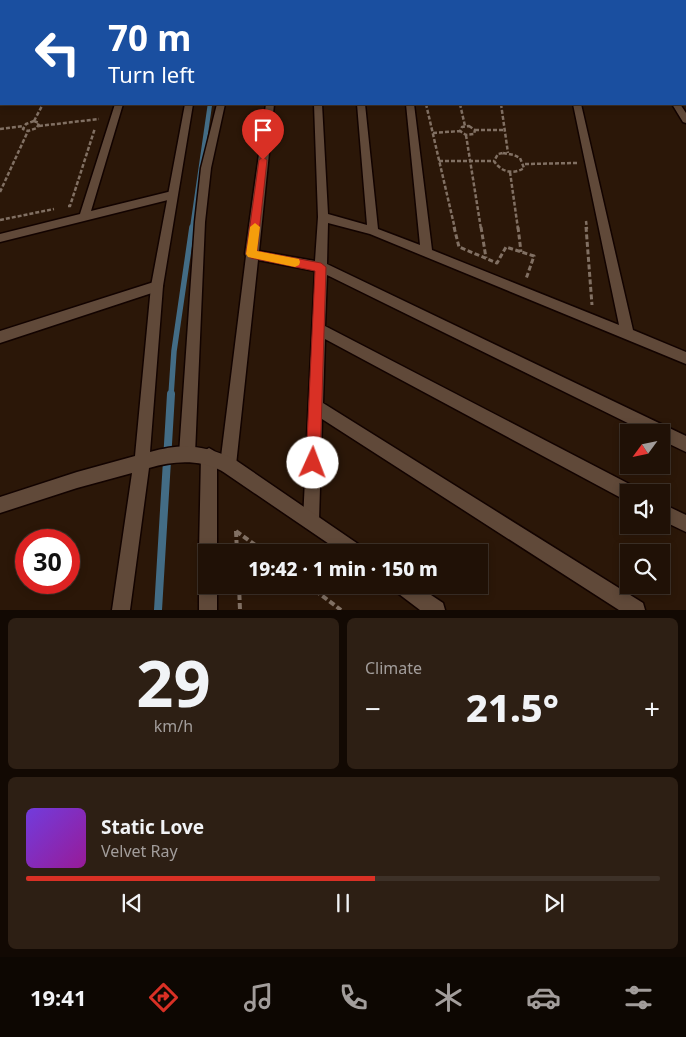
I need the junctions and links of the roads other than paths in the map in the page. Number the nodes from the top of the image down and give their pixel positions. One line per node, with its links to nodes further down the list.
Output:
1 (119, 105): 12 (street)
2 (188, 105): 11 (street)
3 (221, 105): 26 (street)
4 (270, 105): 16 (street)
5 (318, 105): 13 (street)
6 (361, 105): 14 (street)
7 (410, 105): 17 (street)
8 (577, 105): 21 (street)
9 (677, 105): 10 (street)
10 (686, 120)
11 (172, 196): 12 (street); 19 (street)
12 (84, 217): 15 (street)
13 (323, 217): 14 (street); 18 (street)
14 (373, 231): 17 (street)
15 (0, 238)
16 (251, 254): 18 (street); 29 (street)
17 (426, 254): 21 (street)
18 (321, 267): 20 (street); 25 (street)
19 (157, 286): 22 (street); 28 (street)
20 (318, 329): 24 (street); 30 (street)
21 (627, 334): 23 (street)
22 (0, 337)
23 (686, 358)
24 (315, 406): 33 (street); 42 (street)
25 (686, 444)
26 (183, 455): 27 (street); 28 (street)
27 (209, 456): 29 (street); 35 (street)
28 (150, 460): 31 (street); 39 (street)
29 (228, 465): 33 (street)
30 (620, 488)
31 (1, 507)
32 (670, 516): 34 (street)
33 (310, 521): 36 (street)
34 (686, 524)
35 (208, 544)
36 (343, 544)
37 (208, 594): 40 (street)
38 (414, 594): 41 (street)
39 (121, 610)
40 (208, 610)
41 (436, 610)
42 (636, 610)

